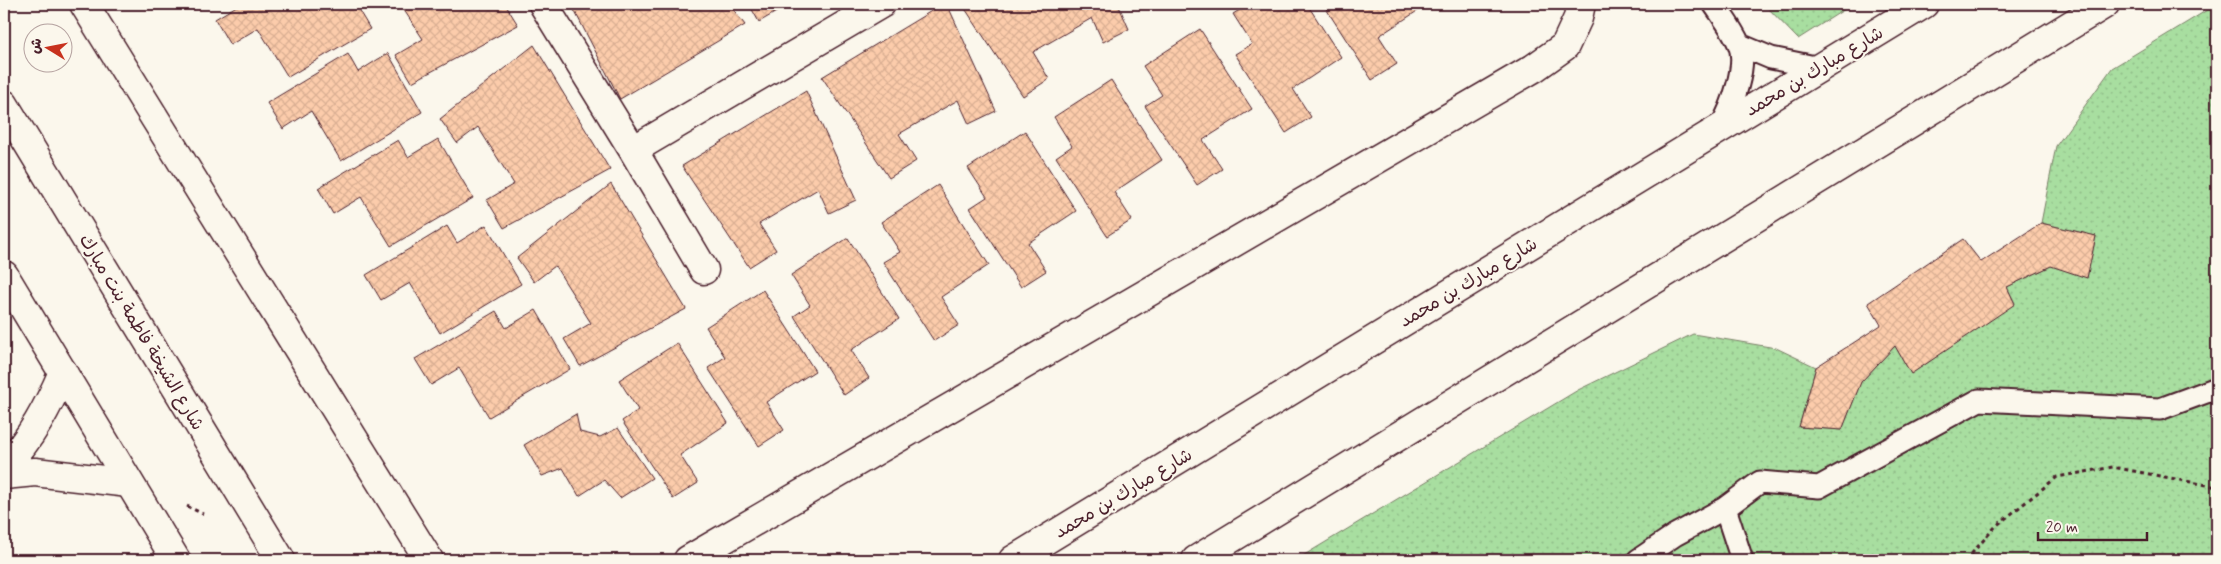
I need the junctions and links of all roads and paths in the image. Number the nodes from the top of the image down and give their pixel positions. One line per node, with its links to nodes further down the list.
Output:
1 (84, 4): 26 (main road)
2 (543, 4): 12 (main road)
3 (881, 4): 12 (main road)
4 (1581, 4): 27 (main road)
5 (1714, 4): 8 (lane)
6 (1924, 4): 9 (main road, شارع مبارك بن محمد)
7 (2105, 4): 29 (main road)
8 (1740, 45): 9 (lane); 11 (lane)
9 (1820, 68): 11 (main road, شارع مبارك بن محمد)
10 (4, 104): 25 (main road, شارع الشيخة فاطمة بنت مبارك)
11 (1721, 126): 28 (main road, شارع مبارك بن محمد)
12 (633, 150): 13 (main road)
13 (704, 270)
14 (4, 275): 15 (main road)
15 (62, 372): 17 (main road); 19 (main road)
16 (2217, 388): 22 (lane)
17 (4, 467)
18 (4, 474): 19 (main road)
19 (129, 483): 24 (main road)
20 (2217, 487): 32 (path)
21 (187, 506): 23 (path)
22 (1725, 508): 30 (lane); 31 (lane)
23 (203, 514)
24 (176, 560)
25 (281, 560)
26 (429, 560)
27 (688, 560)
28 (1013, 560)
29 (1196, 560)
30 (1638, 560)
31 (1742, 560)
32 (1966, 560)

